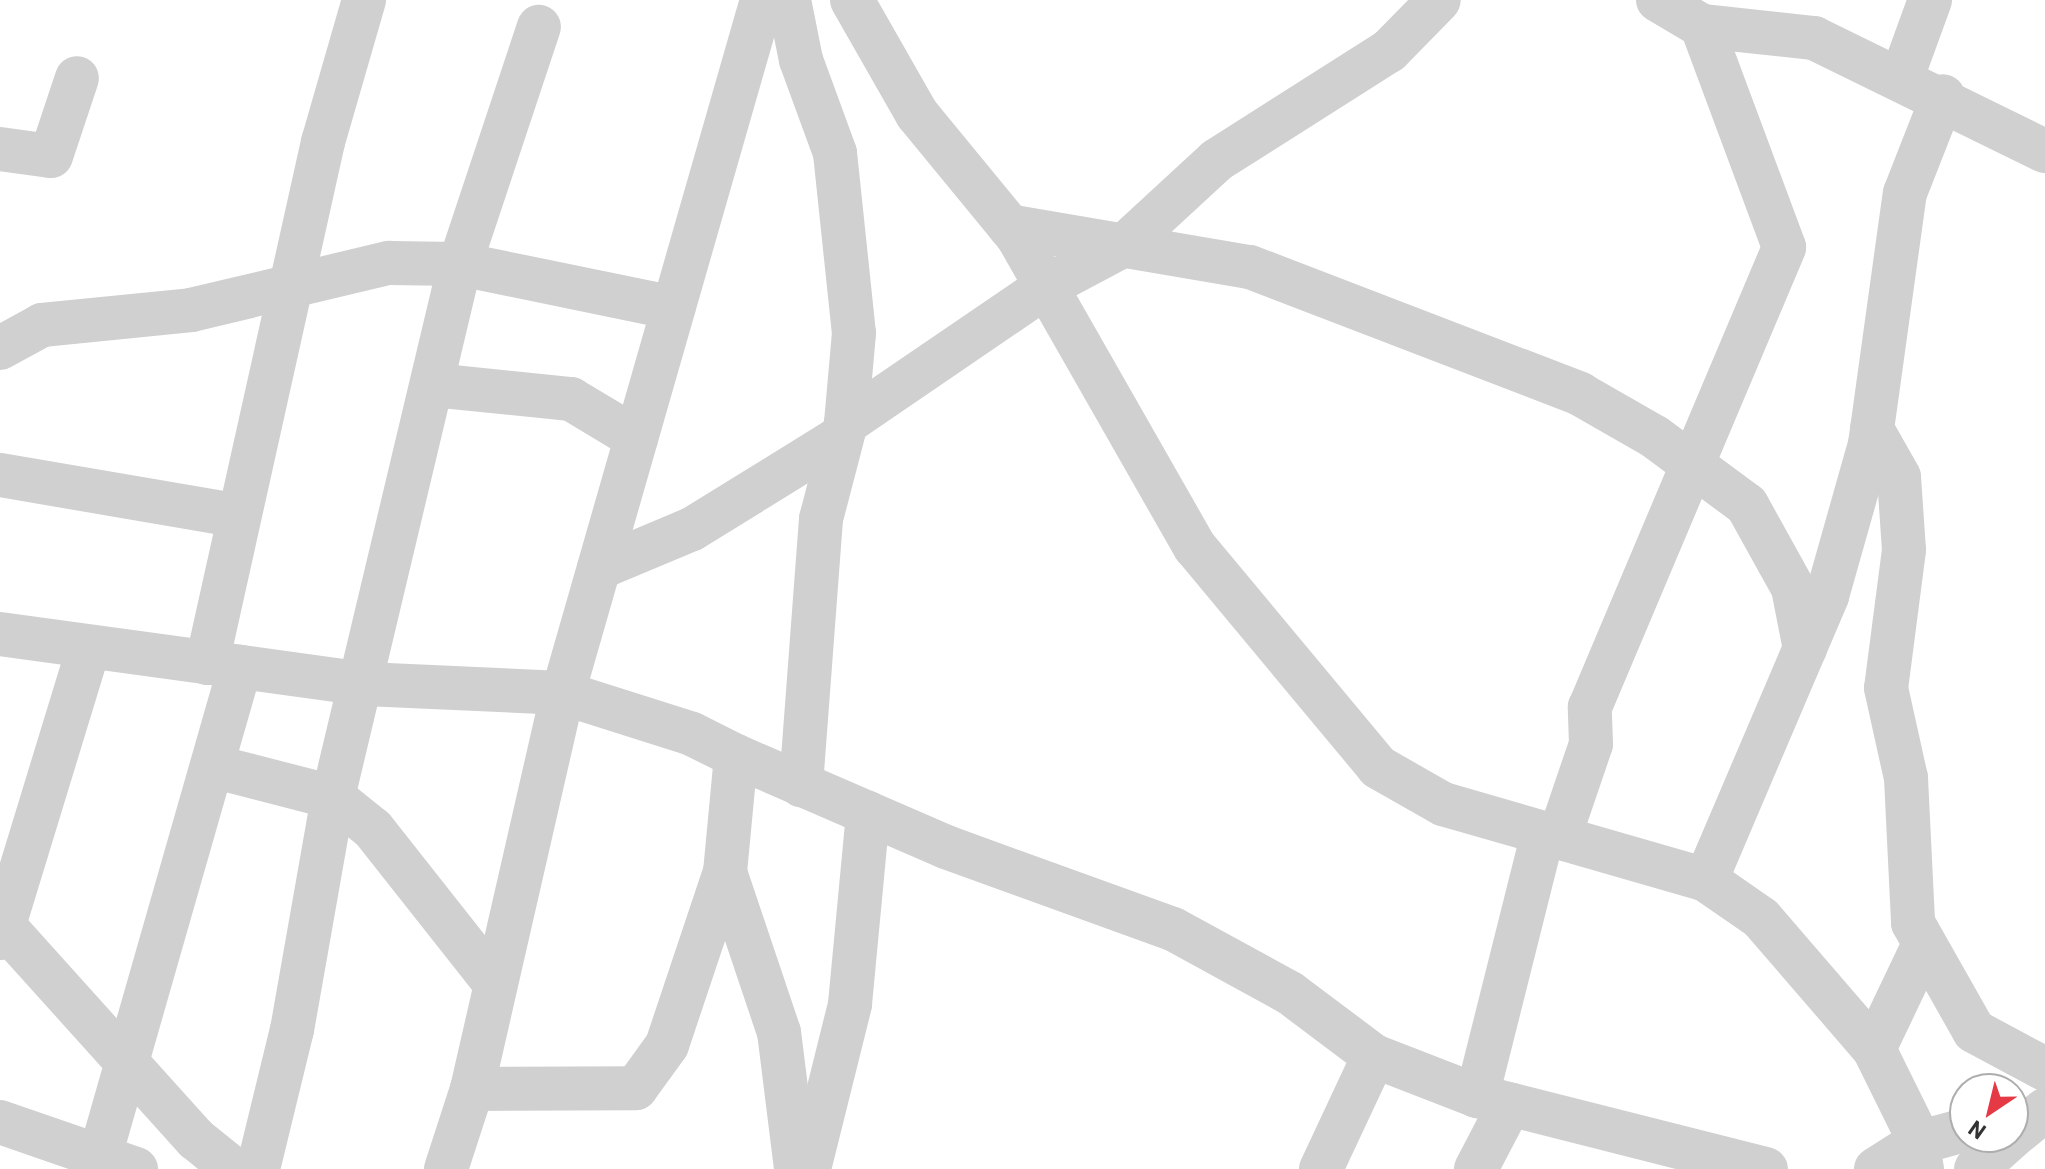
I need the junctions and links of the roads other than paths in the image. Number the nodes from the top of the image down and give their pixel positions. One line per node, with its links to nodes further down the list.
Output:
1 (364, 0): 18 (street)
2 (762, 0): 20 (street)
3 (789, 0): 24 (street)
4 (852, 0): 15 (street)
5 (1439, 0): 16 (street)
6 (1658, 0): 8 (street)
7 (1930, 0): 10 (street)
8 (1702, 26): 10 (street); 26 (street)
9 (539, 27): 17 (street)
10 (1902, 77): 12 (street)
11 (77, 78): 13 (street)
12 (1943, 96): 14 (street); 23 (street)
13 (0, 149)
14 (2045, 151)
15 (1009, 226): 16 (street); 19 (street)
16 (1126, 244): 19 (street); 26 (street)
17 (460, 264): 18 (street); 20 (street); 22 (street)
18 (291, 286): 21 (street); 28 (street)
19 (1045, 287): 24 (street); 41 (street)
20 (674, 308): 25 (street)
21 (0, 348)
22 (433, 385): 25 (street); 34 (street)
23 (1872, 429): 31 (street); 45 (street)
24 (844, 430): 29 (street); 38 (street)
25 (636, 438): 29 (street)
26 (1689, 462): 31 (street); 41 (street)
27 (0, 475): 28 (street)
28 (239, 516): 33 (street)
29 (599, 568): 35 (street)
30 (0, 634): 32 (street)
31 (1805, 649): 43 (street)
32 (88, 651): 33 (street); 44 (street)
33 (224, 665): 34 (street); 37 (street)
34 (365, 684): 35 (street); 39 (street)
35 (563, 693): 36 (street); 47 (street)
36 (736, 756): 38 (street); 42 (street)
37 (212, 766): 39 (street); 51 (street)
38 (801, 785): 40 (street)
39 (333, 797): 47 (street); 65 (street)
40 (868, 813): 50 (street); 68 (street)
41 (1551, 835): 43 (street); 54 (street)
42 (725, 872): 46 (street); 48 (street)
43 (1706, 880): 49 (street)
44 (2, 932): 51 (street)
45 (1924, 944): 49 (street); 52 (street)
46 (751, 949): 48 (street); 67 (street)
47 (494, 982): 53 (street)
48 (689, 986): 53 (street)
49 (1874, 1049): 61 (street)
50 (1374, 1056): 54 (street); 69 (street)
51 (127, 1062): 62 (street); 64 (street)
52 (2045, 1069)
53 (472, 1089): 66 (street)
54 (1493, 1100): 59 (street); 70 (street)
55 (2045, 1109): 57 (street)
56 (0, 1122): 62 (street)
57 (2029, 1122)
58 (1949, 1139): 61 (street)
59 (1626, 1153): 63 (street)
60 (1993, 1153): 72 (street)
61 (1920, 1156): 71 (street)
62 (118, 1163)
63 (1743, 1166)
64 (233, 1169)
65 (258, 1169)
66 (446, 1169)
67 (796, 1169)
68 (809, 1169)
69 (1321, 1169)
70 (1476, 1169)
71 (1876, 1169)
72 (1976, 1169)

